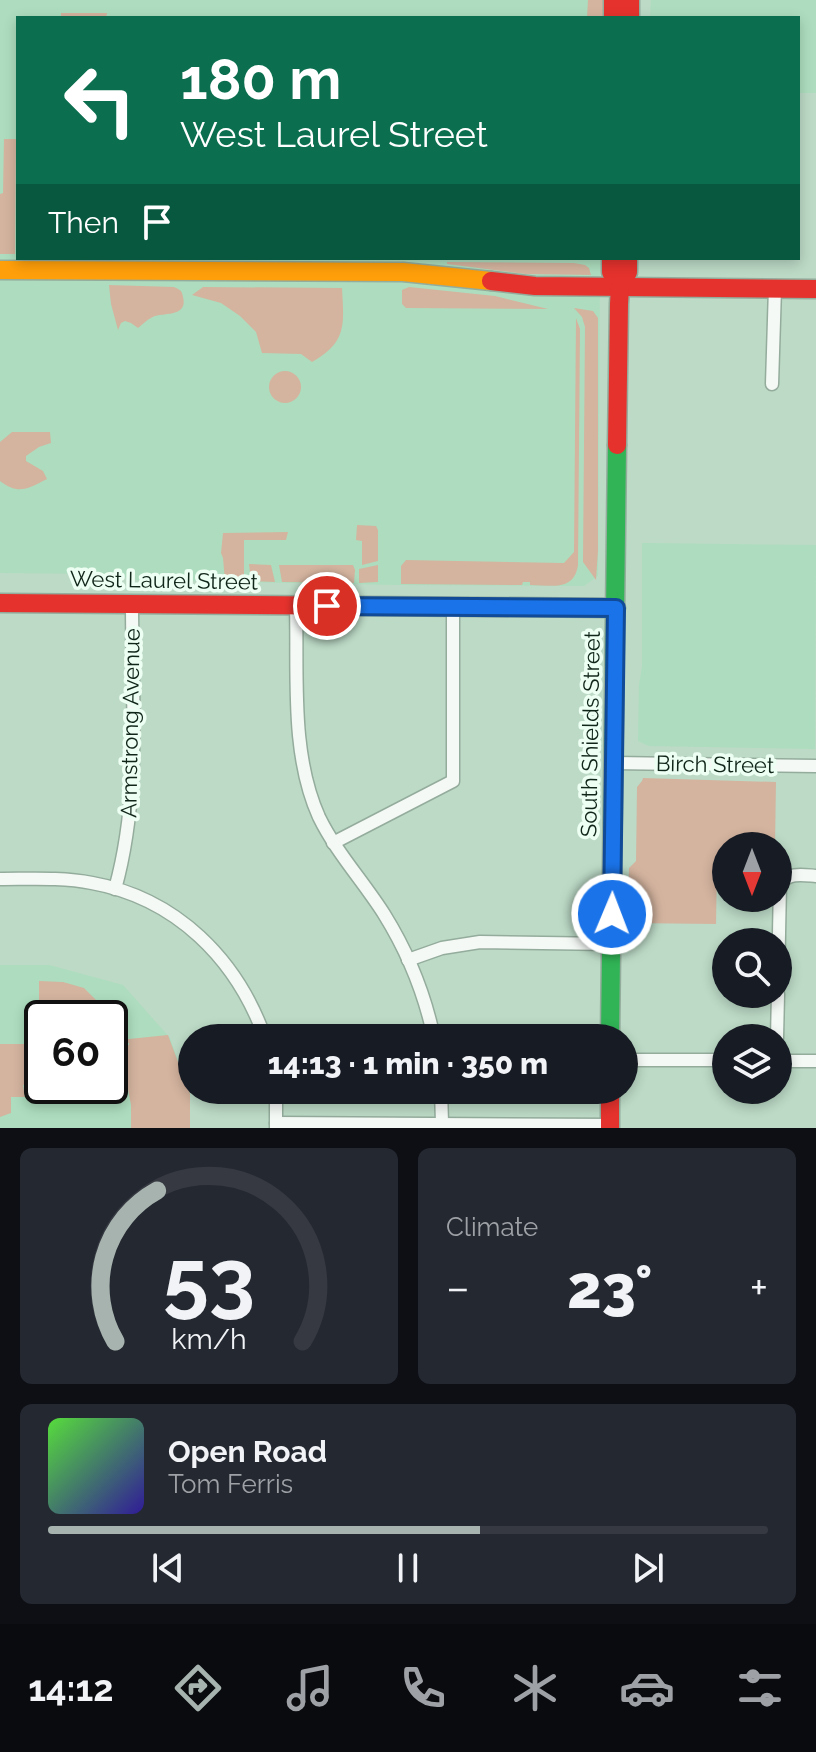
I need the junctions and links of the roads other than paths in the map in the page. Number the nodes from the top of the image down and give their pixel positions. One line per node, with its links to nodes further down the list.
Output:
1 (611, 260): 4 (main road, South Shields Street)
2 (628, 260): 4 (main road, South Shields Street)
3 (0, 270): 4 (main road)
4 (620, 287): 5 (main road); 12 (main road, South Shields Street)
5 (775, 288): 6 (main road); 7 (street)
6 (816, 289)
7 (772, 384)
8 (0, 603): 9 (main road, West Laurel Street)
9 (132, 603): 10 (main road, West Laurel Street); 18 (street, Armstrong Avenue)
10 (296, 605): 11 (main road, West Laurel Street); 15 (street)
11 (453, 607): 12 (main road, West Laurel Street); 15 (street)
12 (616, 608): 13 (main road, South Shields Street)
13 (614, 763): 14 (street, Birch Street); 20 (main road, South Shields Street)
14 (816, 766)
15 (333, 843): 21 (street)
16 (816, 876): 19 (street)
17 (0, 879): 18 (street)
18 (115, 889): 22 (street)
19 (779, 928)
20 (611, 944): 21 (street); 24 (main road, South Shields Street)
21 (408, 960): 23 (street)
22 (260, 1024)
23 (431, 1024)
24 (610, 1024)
25 (638, 1060): 26 (street)
26 (712, 1060)
27 (792, 1061): 28 (street)
28 (816, 1061)
29 (276, 1104): 33 (street)
30 (441, 1104): 32 (street)
31 (610, 1104): 34 (main road)
32 (442, 1123): 33 (street); 34 (street)
33 (276, 1125)
34 (610, 1127)

